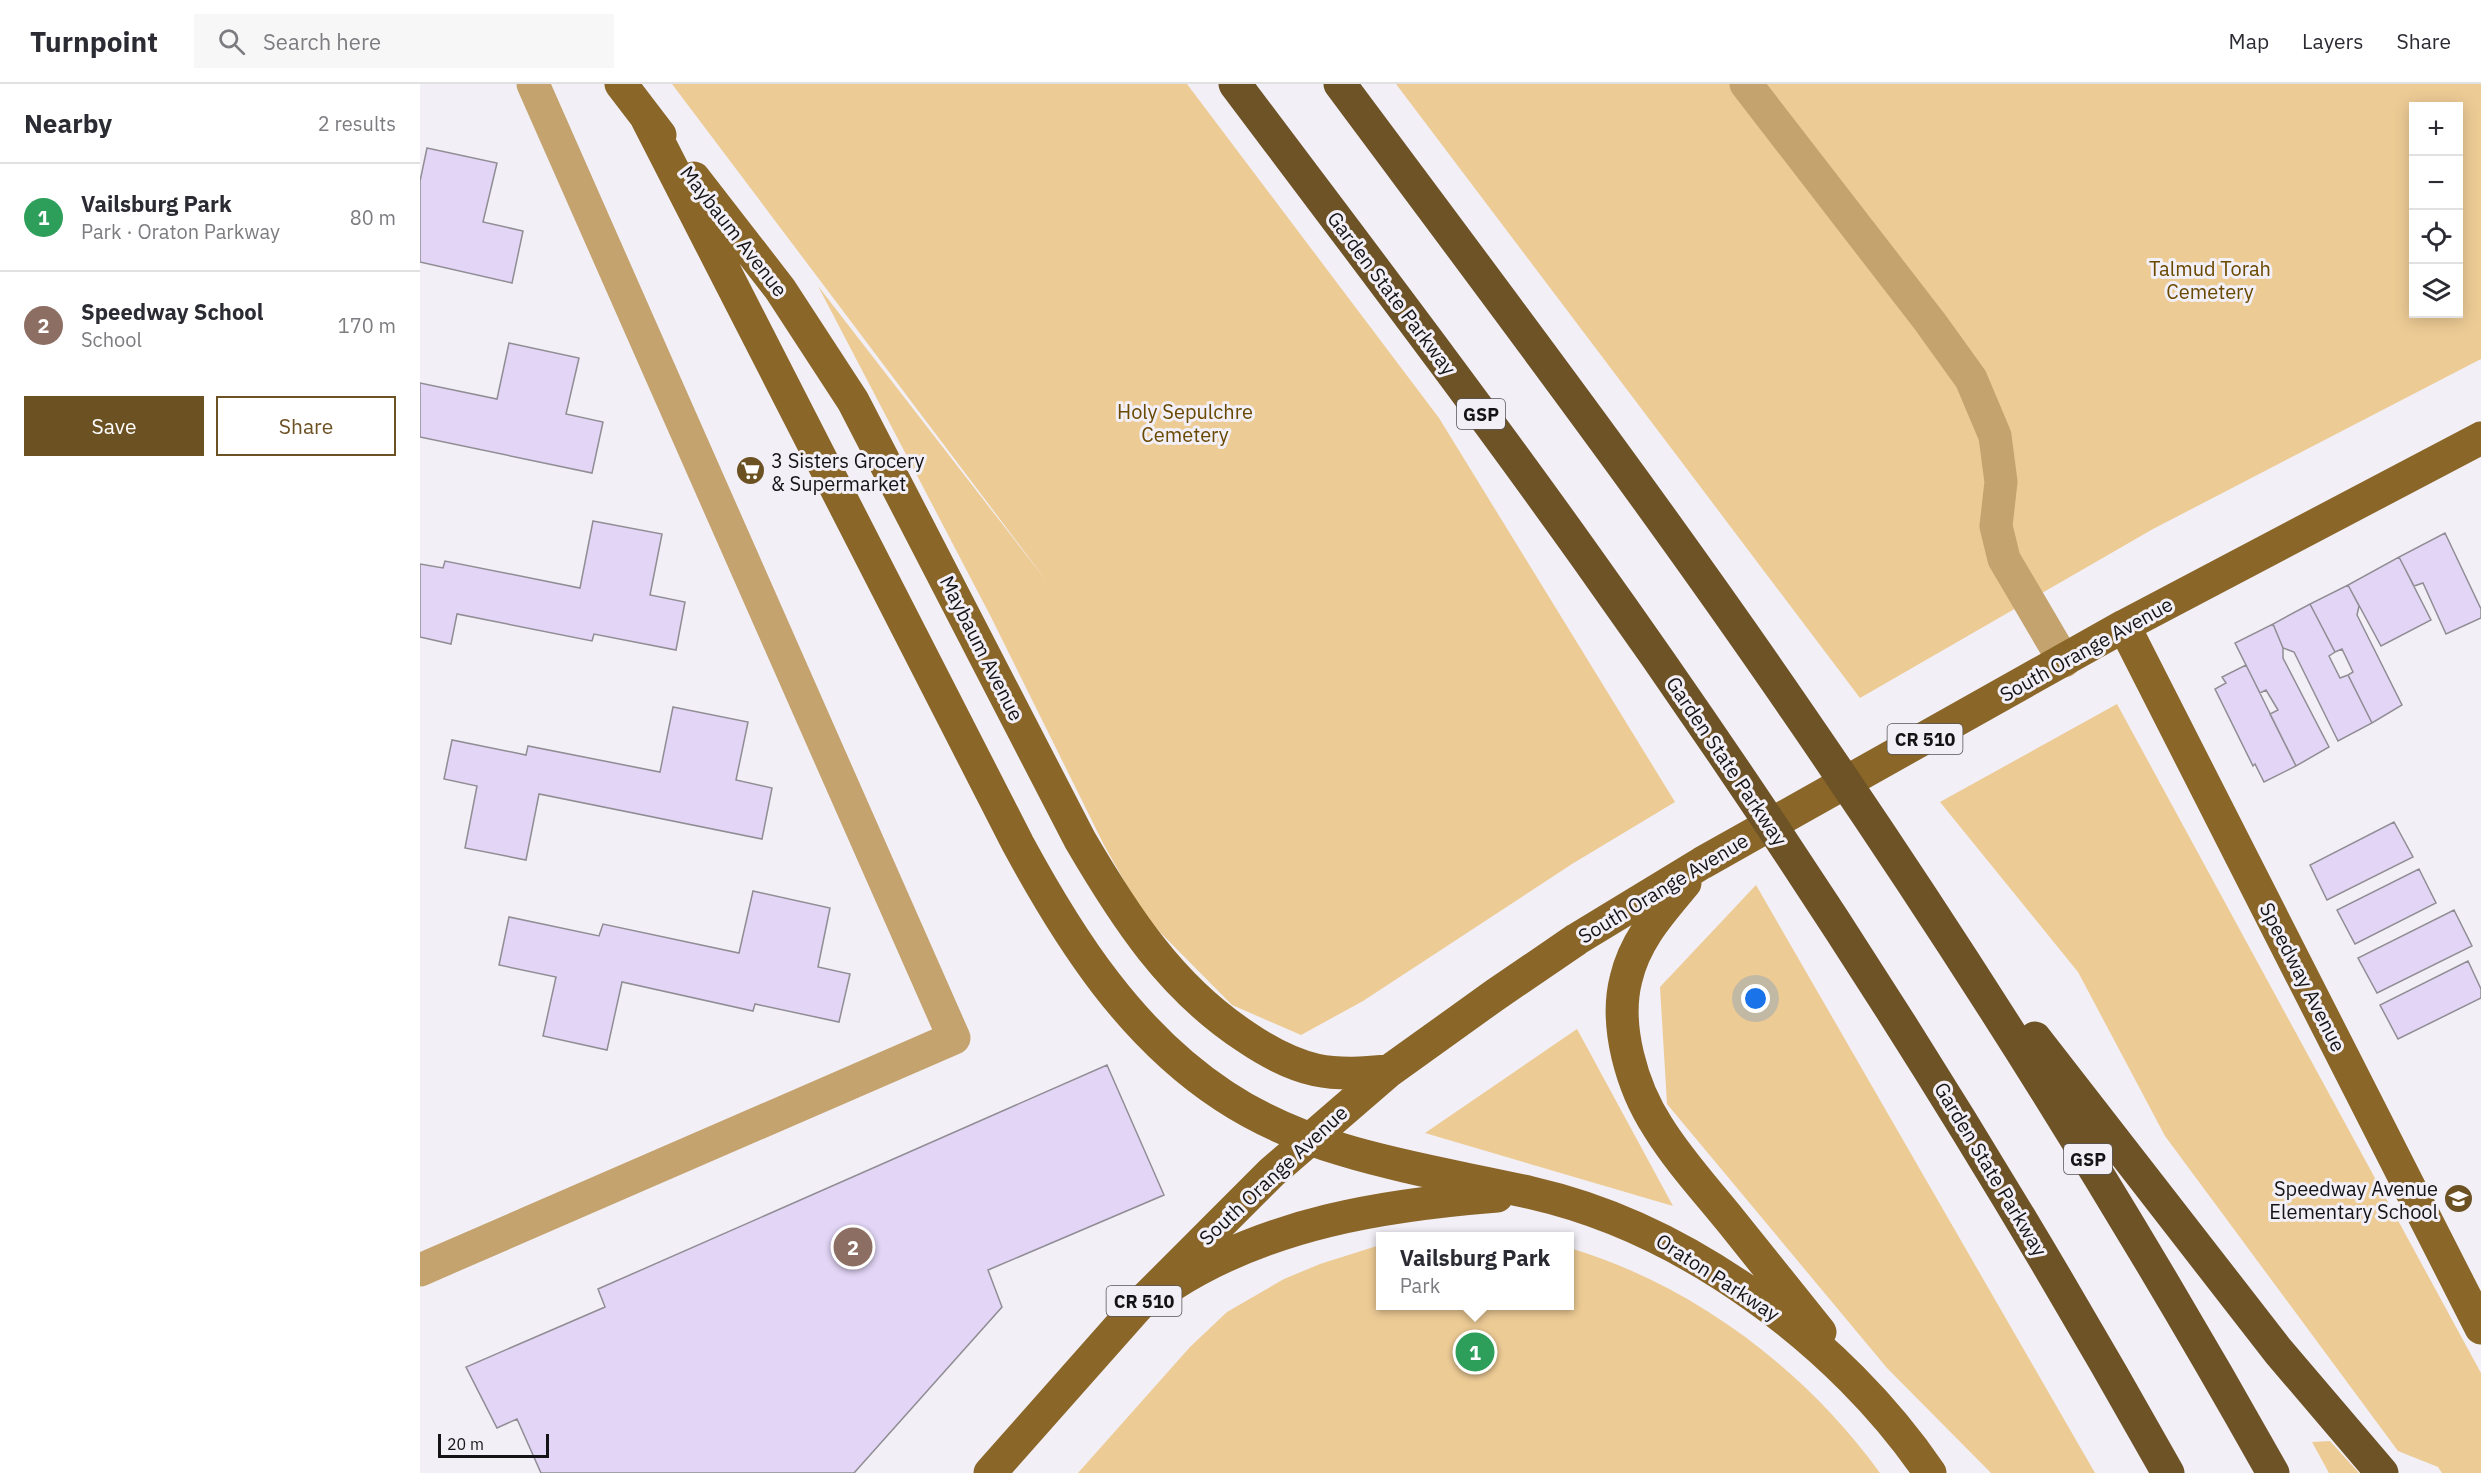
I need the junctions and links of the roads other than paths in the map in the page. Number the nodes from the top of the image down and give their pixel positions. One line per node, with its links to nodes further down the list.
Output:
1 (533, 84): 15 (lane)
2 (621, 84): 6 (main road, Maybaum Avenue)
3 (1235, 84): 21 (highway, Garden State Parkway / GSP)
4 (1340, 84): 10 (highway, GSP)
5 (1746, 84): 9 (lane)
6 (647, 119): 12 (main road, Maybaum Avenue); 13 (main road, Maybaum Avenue)
7 (2481, 438): 8 (main road, South Orange Avenue / CR 510)
8 (2124, 626): 9 (main road, South Orange Avenue / CR 510); 17 (main road, Speedway Avenue)
9 (2064, 661): 11 (main road, South Orange Avenue / CR 510)
10 (1892, 852): 22 (highway, GSP); 23 (highway)
11 (1702, 863): 12 (main road, South Orange Avenue / CR 510); 18 (main road)
12 (1389, 1071): 13 (main road, South Orange Avenue / CR 510)
13 (1308, 1139): 14 (main road, Oraton Parkway); 16 (main road, South Orange Avenue / CR 510)
14 (1533, 1193): 16 (main road); 18 (main road, Oraton Parkway)
15 (420, 1270)
16 (1137, 1307): 19 (main road, South Orange Avenue / CR 510)
17 (2481, 1329)
18 (1885, 1412): 20 (main road, Oraton Parkway)
19 (990, 1473)
20 (1930, 1473)
21 (2168, 1473)
22 (2273, 1473)
23 (2382, 1473)

